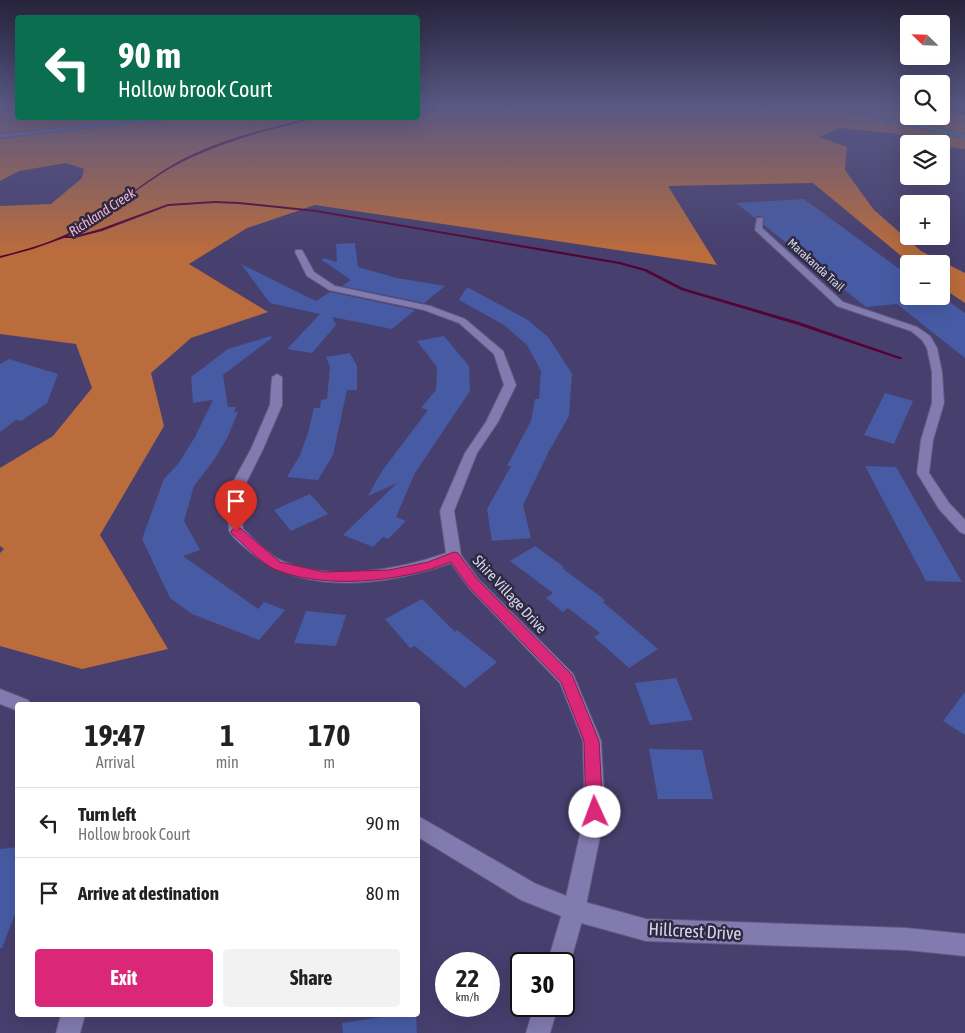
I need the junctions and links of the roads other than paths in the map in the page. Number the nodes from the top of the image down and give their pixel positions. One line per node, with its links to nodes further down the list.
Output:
1 (760, 220): 4 (street, Marakanda Trail)
2 (300, 252): 5 (street, Shire Village Drive)
3 (277, 377): 5 (street)
4 (965, 529)
5 (454, 556): 9 (street, Shire Village Drive)
6 (0, 696): 7 (street)
7 (15, 702)
8 (420, 827): 9 (street, Hillcrest Drive)
9 (574, 910): 10 (street, Hillcrest Drive); 11 (street, Shire Village Drive)
10 (965, 944)
11 (562, 952)
12 (72, 1017): 14 (street)
13 (543, 1017): 15 (street)
14 (68, 1033)
15 (538, 1033)

